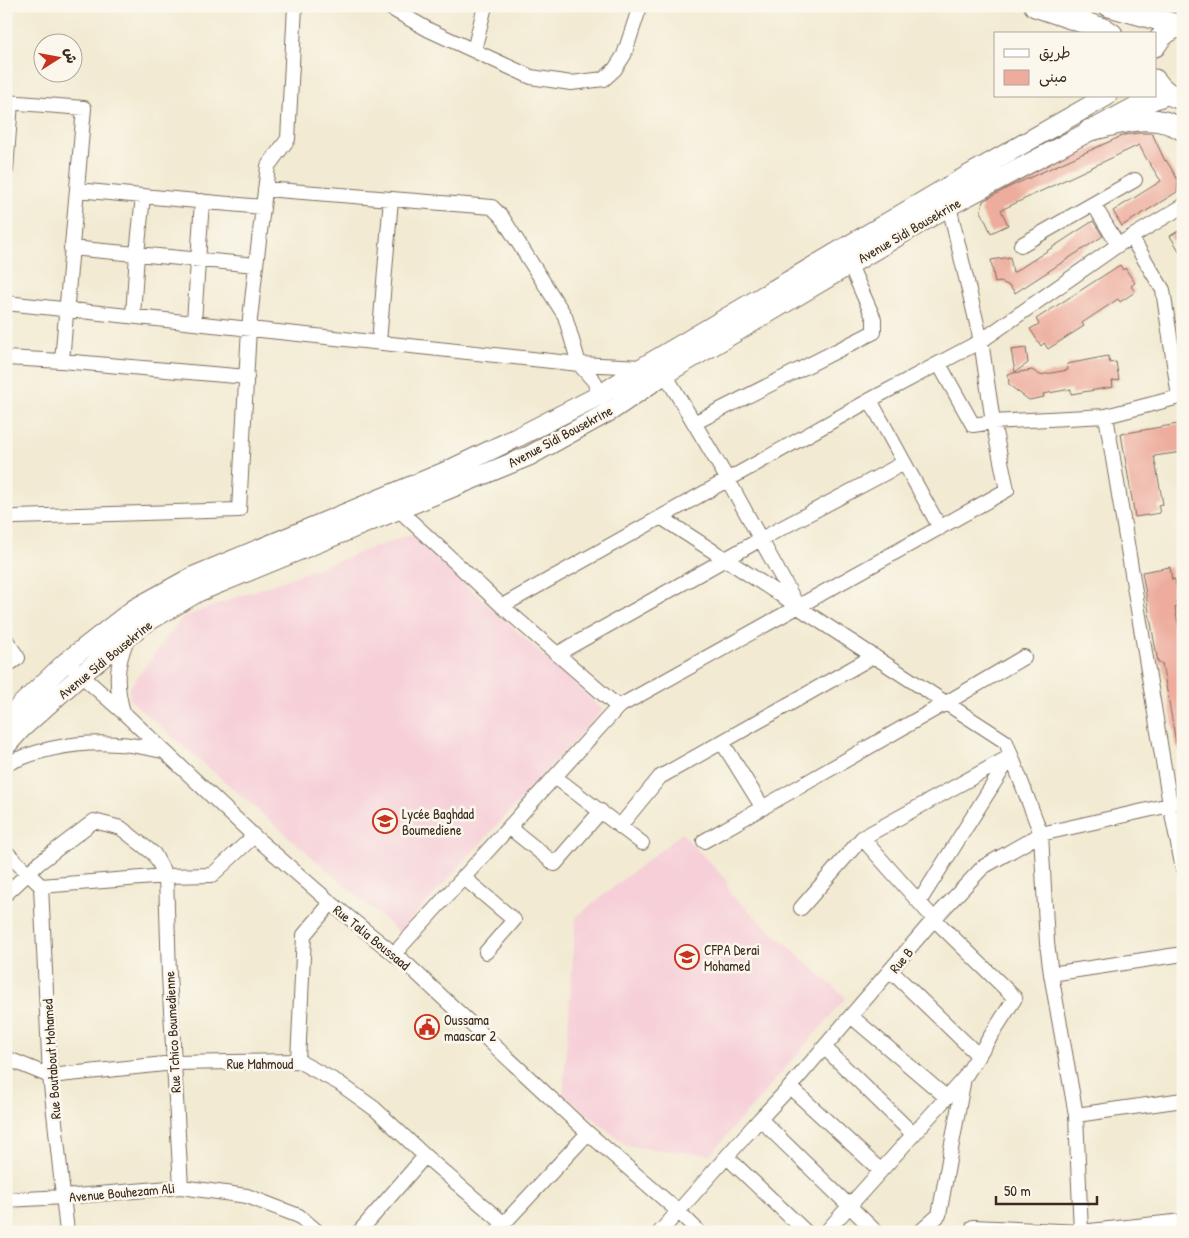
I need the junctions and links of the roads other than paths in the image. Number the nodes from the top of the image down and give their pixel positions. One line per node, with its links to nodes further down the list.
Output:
1 (295, 6): 18 (street)
2 (387, 6): 10 (street)
3 (485, 6): 10 (street)
4 (640, 6): 10 (street)
5 (1035, 6): 8 (main road)
6 (1109, 6): 7 (main road)
7 (1182, 26): 9 (main road)
8 (1109, 32)
9 (1156, 45)
10 (474, 50)
11 (1174, 95): 14 (main road, Avenue Sidi Bousekrine)
12 (1103, 98): 45 (main road)
13 (9, 102): 16 (street); 19 (street)
14 (1090, 130): 15 (main road); 24 (main road, Avenue Sidi Bousekrine)
15 (1183, 130)
16 (6, 170)
17 (1135, 180): 23 (street)
18 (265, 189): 21 (street); 26 (street)
19 (77, 190): 20 (street); 29 (street)
20 (143, 196): 22 (street); 30 (street)
21 (391, 199): 40 (street); 43 (street)
22 (202, 201): 26 (street); 31 (street)
23 (1094, 205): 27 (street); 28 (street)
24 (949, 206): 33 (main road, Avenue Sidi Bousekrine); 39 (street)
25 (1183, 206): 27 (street)
26 (263, 207): 32 (street)
27 (1124, 241): 39 (street); 49 (street)
28 (1021, 245)
29 (72, 248): 30 (street); 35 (street)
30 (137, 254): 31 (street); 36 (street)
31 (198, 260): 32 (street); 37 (street)
32 (256, 265): 38 (street)
33 (850, 265): 46 (main road, Avenue Sidi Bousekrine); 53 (street)
34 (6, 303): 35 (street)
35 (66, 309): 36 (street); 42 (street)
36 (133, 316): 37 (street)
37 (194, 322): 38 (street)
38 (249, 328): 40 (street); 47 (street)
39 (981, 340): 44 (street); 52 (street)
40 (379, 342): 43 (street)
41 (6, 358): 42 (street)
42 (62, 361): 47 (street)
43 (579, 364): 45 (street); 48 (street)
44 (939, 364): 50 (street); 52 (street)
45 (643, 367): 46 (street); 48 (main road)
46 (665, 374): 53 (street); 56 (main road, Avenue Sidi Bousekrine)
47 (246, 377): 58 (street)
48 (600, 395): 69 (main road)
49 (1181, 397): 51 (street)
50 (870, 400): 54 (street); 55 (street)
51 (1106, 416): 52 (street); 82 (street)
52 (993, 422): 59 (street)
53 (694, 423): 55 (street)
54 (904, 463): 59 (street); 60 (street)
55 (728, 480): 57 (street); 60 (street)
56 (398, 509): 62 (street); 64 (main road, Avenue Sidi Bousekrine)
57 (662, 518): 61 (street); 62 (street)
58 (6, 519)
59 (940, 528): 63 (street)
60 (761, 539): 61 (street); 63 (street)
61 (726, 558): 63 (street); 66 (street)
62 (502, 606): 66 (street)
63 (798, 607): 67 (street); 73 (street)
64 (127, 637): 71 (main road, Avenue Sidi Bousekrine); 74 (street)
65 (6, 640): 70 (street)
66 (557, 654): 73 (street)
67 (874, 656): 72 (street); 76 (street)
68 (1024, 657): 72 (street)
69 (66, 662): 71 (street, Rue Talia Boussaad); 75 (main road)
70 (6, 666)
71 (81, 676): 74 (street, Rue Talia Boussaad); 77 (main road, Avenue Sidi Bousekrine)
72 (946, 703): 79 (street); 83 (street)
73 (618, 707): 81 (street)
74 (124, 713): 78 (street, Rue Talia Boussaad)
75 (6, 719)
76 (722, 742): 83 (street); 85 (street)
77 (6, 746)
78 (164, 751): 80 (street); 88 (street, Rue Talia Boussaad)
79 (1012, 756): 87 (street); 89 (street); 99 (street)
80 (6, 764)
81 (555, 777): 84 (street); 86 (street)
82 (1176, 803): 87 (street, Rue B); 93 (street)
83 (762, 808): 90 (street)
84 (601, 811): 85 (street); 86 (street)
85 (620, 826): 91 (street)
86 (509, 827): 96 (street)
87 (1041, 834): 102 (street, Rue B); 107 (street)
88 (254, 836): 95 (street); 100 (street, Rue Talia Boussaad)
89 (862, 838): 99 (street); 101 (street)
90 (704, 841)
91 (642, 843)
92 (6, 852): 94 (street)
93 (1183, 869)
94 (28, 874): 95 (street); 97 (street); 98 (street)
95 (166, 876): 97 (street); 113 (street, Rue Tchico Boumedienne)
96 (463, 877): 103 (street); 104 (street)
97 (41, 886): 114 (street, Rue Boutabout Mohamed)
98 (6, 894)
99 (919, 902): 102 (street)
100 (331, 903): 104 (street, Rue Talia Boussaad); 112 (street)
101 (801, 908)
102 (934, 919): 106 (street, Rue B); 110 (street)
103 (486, 952)
104 (394, 954): 121 (street, Rue Talia Boussaad)
105 (1183, 954): 107 (street)
106 (891, 971): 108 (street, Rue B); 110 (street)
107 (1051, 974): 119 (street)
108 (852, 1017): 109 (street, Rue B); 117 (street)
109 (825, 1048): 116 (street, Rue B); 122 (street)
110 (979, 1056): 115 (street)
111 (6, 1058): 114 (street)
112 (298, 1062): 113 (street, Rue Mahmoud); 123 (street, Rue Mahmoud)
113 (174, 1063): 114 (street, Rue Mahmoud); 126 (street, Rue Tchico Boumedienne)
114 (50, 1076): 127 (street, Rue Boutabout Mohamed)
115 (964, 1078): 117 (street); 131 (street)
116 (790, 1087): 120 (street, Rue B); 125 (street)
117 (946, 1097): 122 (street)
118 (1183, 1100): 119 (street)
119 (1076, 1115): 145 (street)
120 (760, 1119): 124 (street, Rue B); 129 (street)
121 (588, 1132): 130 (street, Rue Talia Boussaad); 133 (street)
122 (913, 1134): 125 (street)
123 (425, 1156): 133 (street, Rue Mahmoud); 136 (street)
124 (726, 1157): 130 (street, Rue B); 139 (street)
125 (880, 1170): 129 (street)
126 (180, 1187): 127 (street, Avenue Bouhezam Ali); 135 (street, Avenue Bouhezam Ali)
127 (64, 1197): 128 (street, Avenue Bouhezam Ali); 134 (street, Rue Boutabout Mohamed)
128 (6, 1200)
129 (851, 1205): 140 (street); 141 (street)
130 (679, 1212): 137 (street, Rue B); 138 (street, Rue Talia Boussaad)
131 (939, 1215): 142 (street); 143 (street)
132 (1183, 1221): 145 (street)
133 (499, 1227)
134 (67, 1232)
135 (318, 1232)
136 (360, 1232)
137 (660, 1232)
138 (699, 1232)
139 (806, 1232)
140 (826, 1232)
141 (876, 1232)
142 (920, 1232)
143 (934, 1232)
144 (973, 1232): 145 (street)
145 (1081, 1232)

